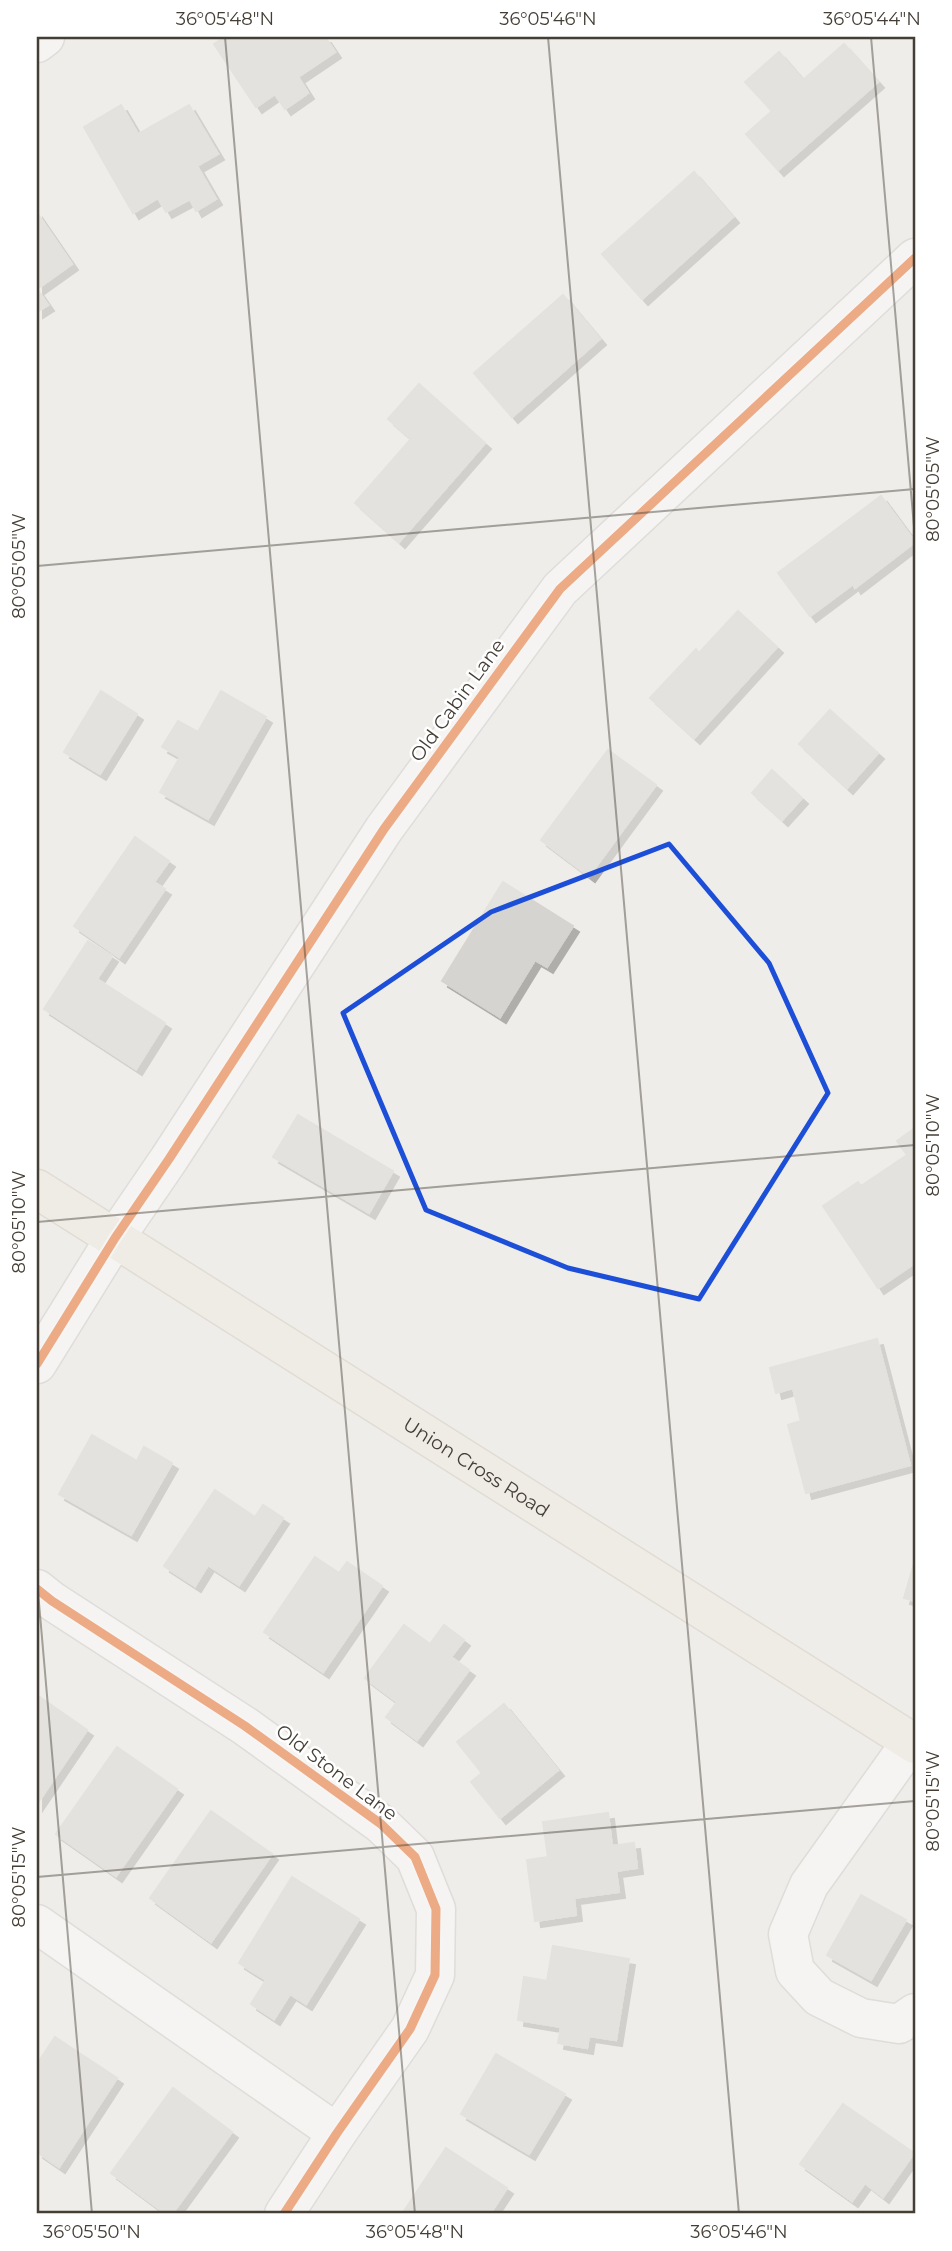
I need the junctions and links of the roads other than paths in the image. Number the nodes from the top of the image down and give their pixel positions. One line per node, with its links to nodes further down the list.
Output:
1 (46, 37): 2 (street)
2 (37, 43)
3 (915, 258): 5 (street, Old Cabin Lane)
4 (37, 1189): 5 (main road, Union Cross Road)
5 (115, 1238): 6 (street); 8 (main road, Union Cross Road)
6 (37, 1364)
7 (37, 1589): 11 (street, Old Stone Lane)
8 (913, 1743): 10 (street)
9 (37, 1924): 11 (street)
10 (915, 2013)
11 (337, 2133): 12 (street, Old Stone Lane)
12 (284, 2214)

